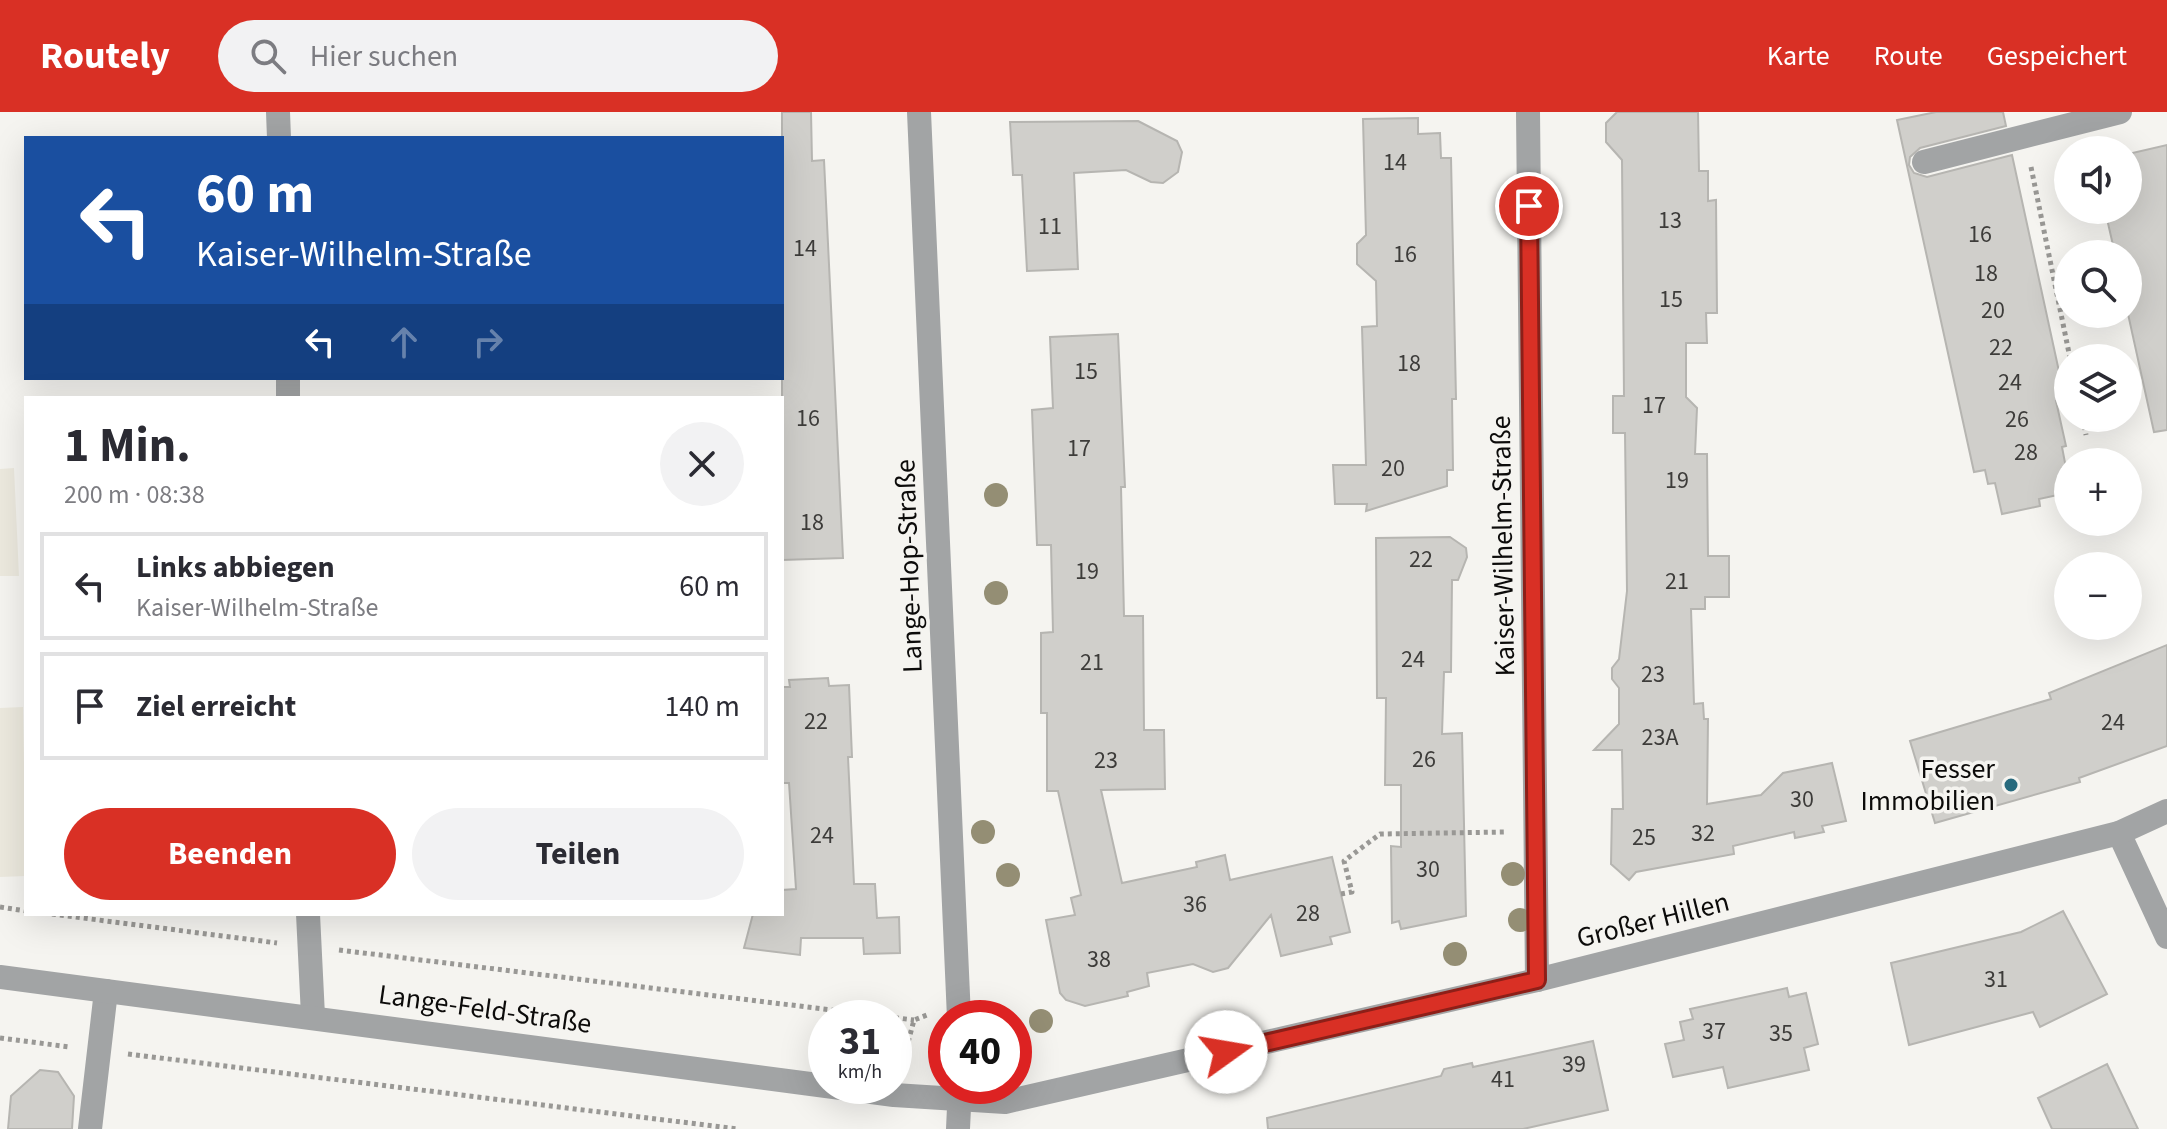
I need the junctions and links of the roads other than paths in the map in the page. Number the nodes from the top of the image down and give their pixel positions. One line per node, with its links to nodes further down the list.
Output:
1 (278, 112): 5 (street)
2 (919, 112): 14 (street, Lange-Hop-Straße)
3 (1528, 112): 12 (street, Kaiser-Wilhelm-Straße)
4 (2120, 112): 6 (street)
5 (279, 136)
6 (1924, 162)
7 (2167, 811): 8 (street, Großer Hillen)
8 (2119, 833): 10 (street); 12 (street, Großer Hillen)
9 (308, 916): 15 (street)
10 (2167, 937)
11 (0, 977): 13 (street, Lange-Feld-Straße)
12 (1537, 980): 17 (street, Großer Hillen)
13 (106, 991): 15 (street, Lange-Feld-Straße); 19 (street)
14 (946, 1000)
15 (313, 1016): 16 (street, Lange-Feld-Straße)
16 (928, 1094)
17 (1032, 1096)
18 (960, 1104): 20 (street)
19 (90, 1129)
20 (958, 1129)

